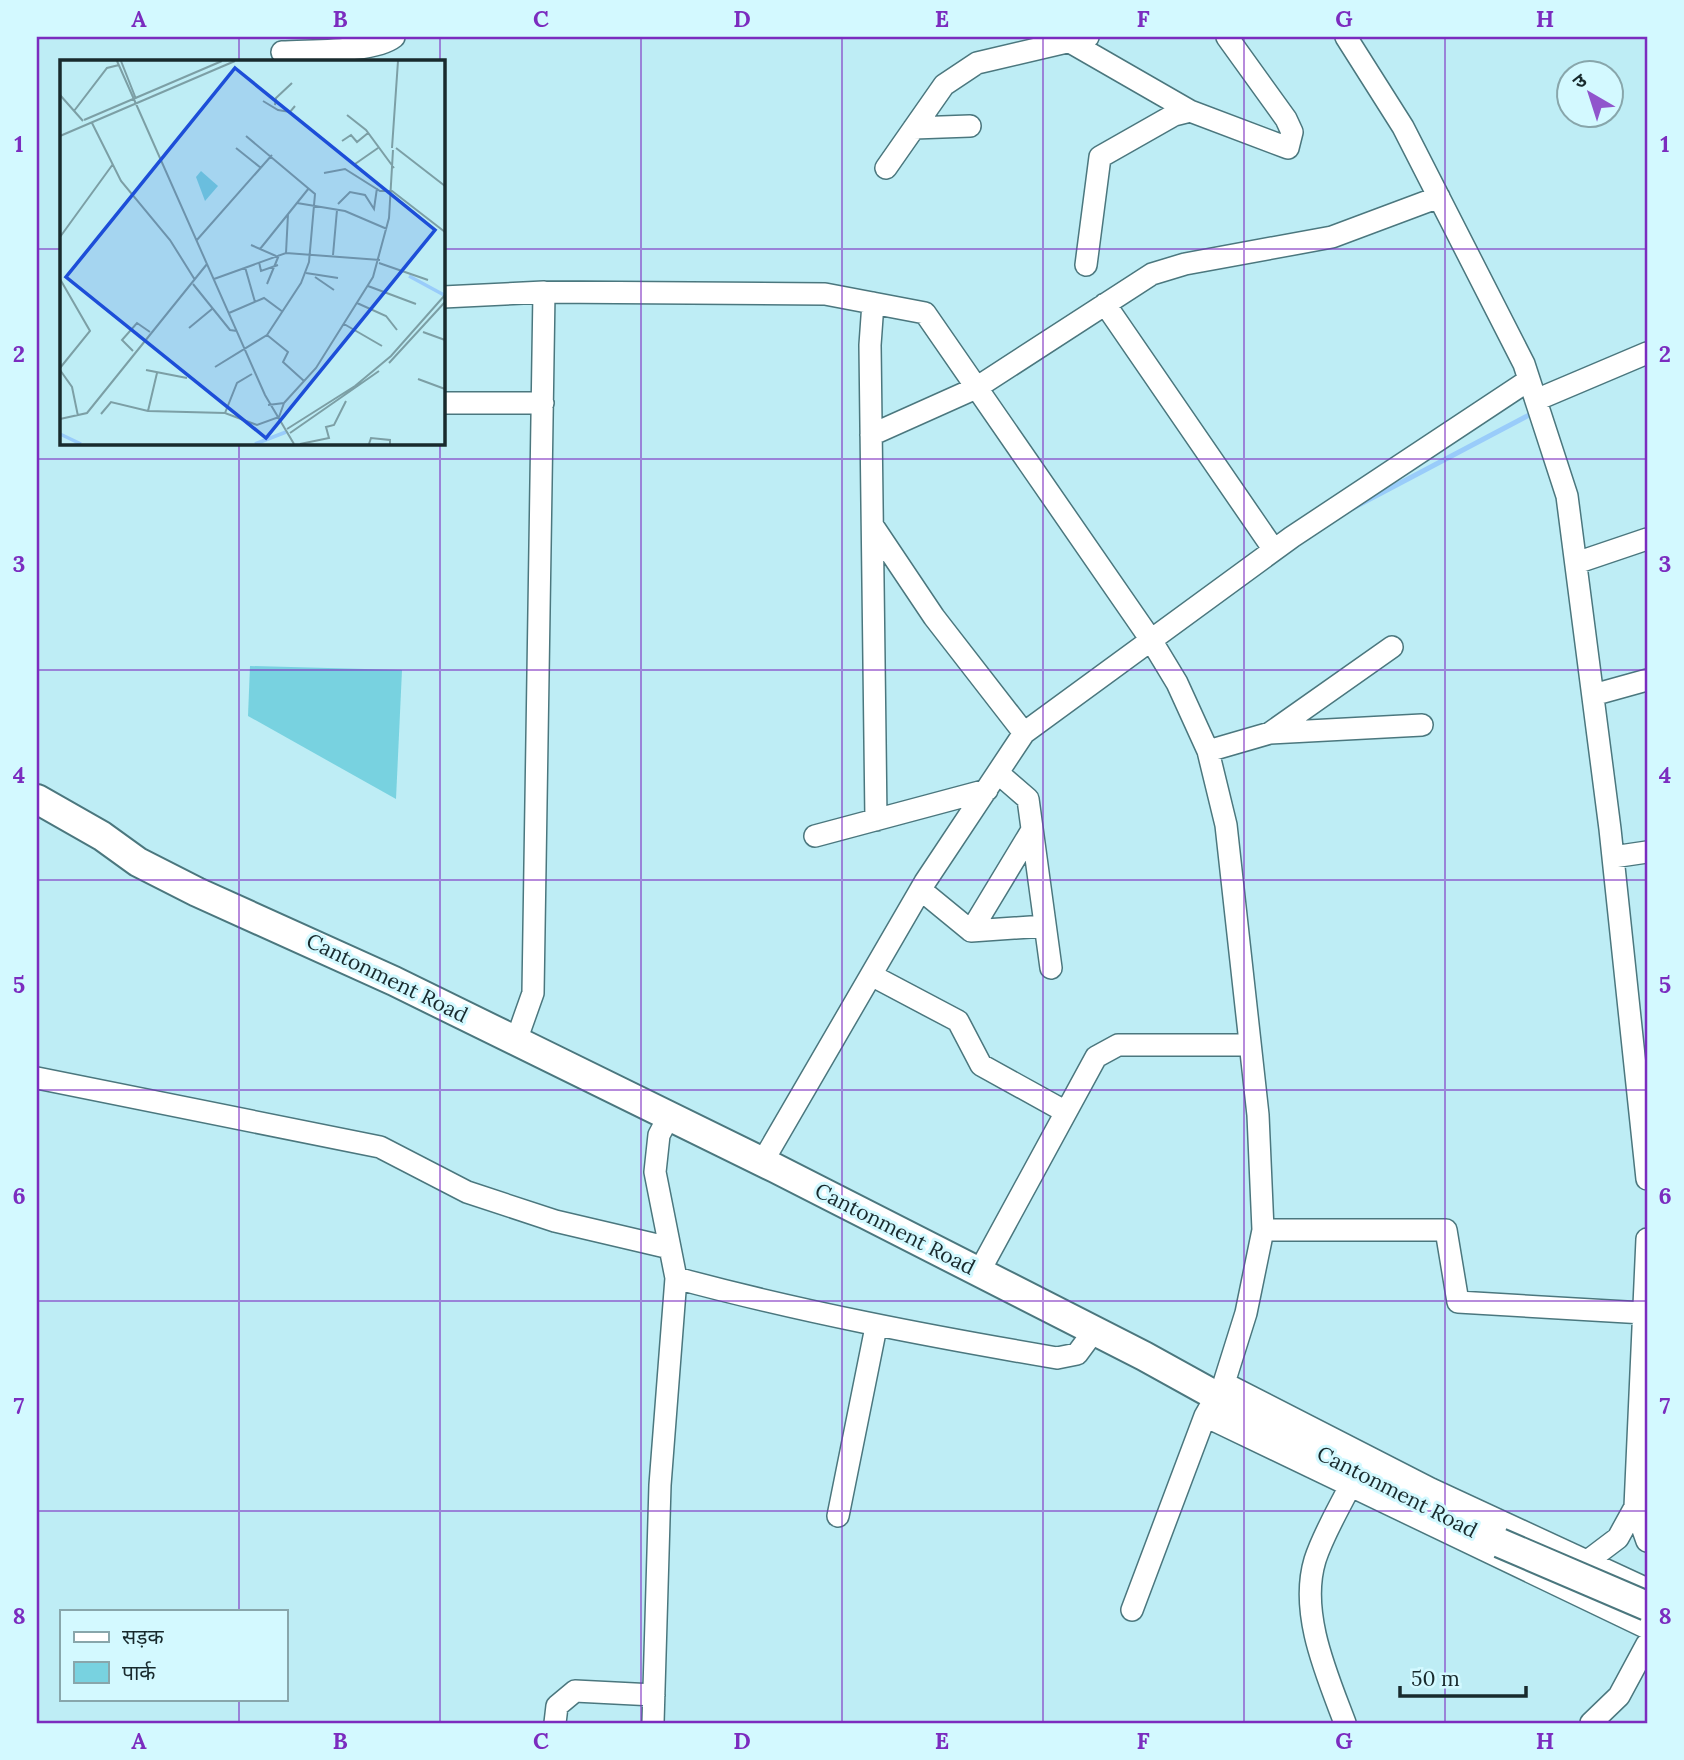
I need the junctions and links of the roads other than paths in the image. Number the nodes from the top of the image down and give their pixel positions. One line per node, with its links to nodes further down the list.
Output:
1 (394, 37): 5 (street)
2 (1227, 37): 6 (street)
3 (1346, 37): 10 (street)
4 (1079, 39): 6 (street); 8 (street)
5 (282, 52)
6 (1190, 111): 11 (street)
7 (970, 126): 8 (street)
8 (914, 128): 9 (street)
9 (886, 169)
10 (1439, 197): 15 (street); 17 (street)
11 (1086, 265)
12 (544, 292): 13 (street); 14 (street); 21 (street)
13 (444, 297)
14 (873, 303): 18 (street); 22 (street)
15 (1105, 304): 18 (street); 25 (street)
16 (1647, 353): 19 (street)
17 (1529, 380): 19 (street); 25 (street)
18 (976, 388): 22 (street); 27 (street)
19 (1536, 400): 26 (street)
20 (444, 403): 21 (street)
21 (543, 403): 49 (street)
22 (871, 435): 23 (street)
23 (873, 526): 32 (street); 38 (street)
24 (1647, 539): 26 (street)
25 (1273, 550): 27 (street)
26 (1576, 564): 30 (street)
27 (1150, 640): 32 (street); 34 (street)
28 (1392, 646): 33 (street)
29 (1647, 680): 30 (street)
30 (1593, 695): 42 (street)
31 (1422, 725): 33 (street)
32 (1024, 733): 35 (street)
33 (1270, 733): 34 (street)
34 (1208, 751): 50 (street)
35 (992, 781): 38 (street); 39 (street); 44 (street)
36 (37, 799): 43 (street, Cantonment Road)
37 (37, 816): 43 (street, Cantonment Road)
38 (876, 820): 40 (street)
39 (1032, 830): 45 (street); 46 (street)
40 (815, 836)
41 (1647, 852): 42 (street)
42 (1613, 857): 55 (street)
43 (138, 862): 49 (street, Cantonment Road)
44 (921, 890): 46 (street); 48 (street)
45 (1045, 926): 46 (street); 47 (street)
46 (971, 931)
47 (1051, 968)
48 (871, 975): 52 (street); 54 (street)
49 (516, 1041): 53 (street, Cantonment Road)
50 (1250, 1045): 52 (street); 56 (street)
51 (37, 1078): 58 (street)
52 (1066, 1112): 59 (street)
53 (669, 1116): 54 (street, Cantonment Road); 58 (street)
54 (763, 1161): 59 (street, Cantonment Road)
55 (1647, 1179)
56 (1263, 1230): 61 (street); 64 (street)
57 (1647, 1239): 61 (street)
58 (670, 1248): 60 (street)
59 (979, 1272): 63 (street, Cantonment Road)
60 (676, 1278): 62 (street); 76 (street)
61 (1644, 1313): 66 (street)
62 (876, 1326): 63 (street); 67 (street)
63 (1094, 1331): 64 (street, Cantonment Road)
64 (1215, 1398): 65 (street); 69 (street); 72 (street, Cantonment Road, bridge); 73 (street)
65 (1350, 1486): 70 (street); 79 (street)
66 (1635, 1507): 68 (street); 69 (street)
67 (838, 1516)
68 (1647, 1541)
69 (1586, 1563): 70 (street); 71 (street)
70 (1555, 1584): 74 (street)
71 (1647, 1589)
72 (1647, 1606)
73 (1132, 1610)
74 (1647, 1628)
75 (1647, 1644): 80 (street)
76 (654, 1695): 77 (street); 78 (street)
77 (555, 1723)
78 (653, 1723)
79 (1345, 1723)
80 (1591, 1723)

